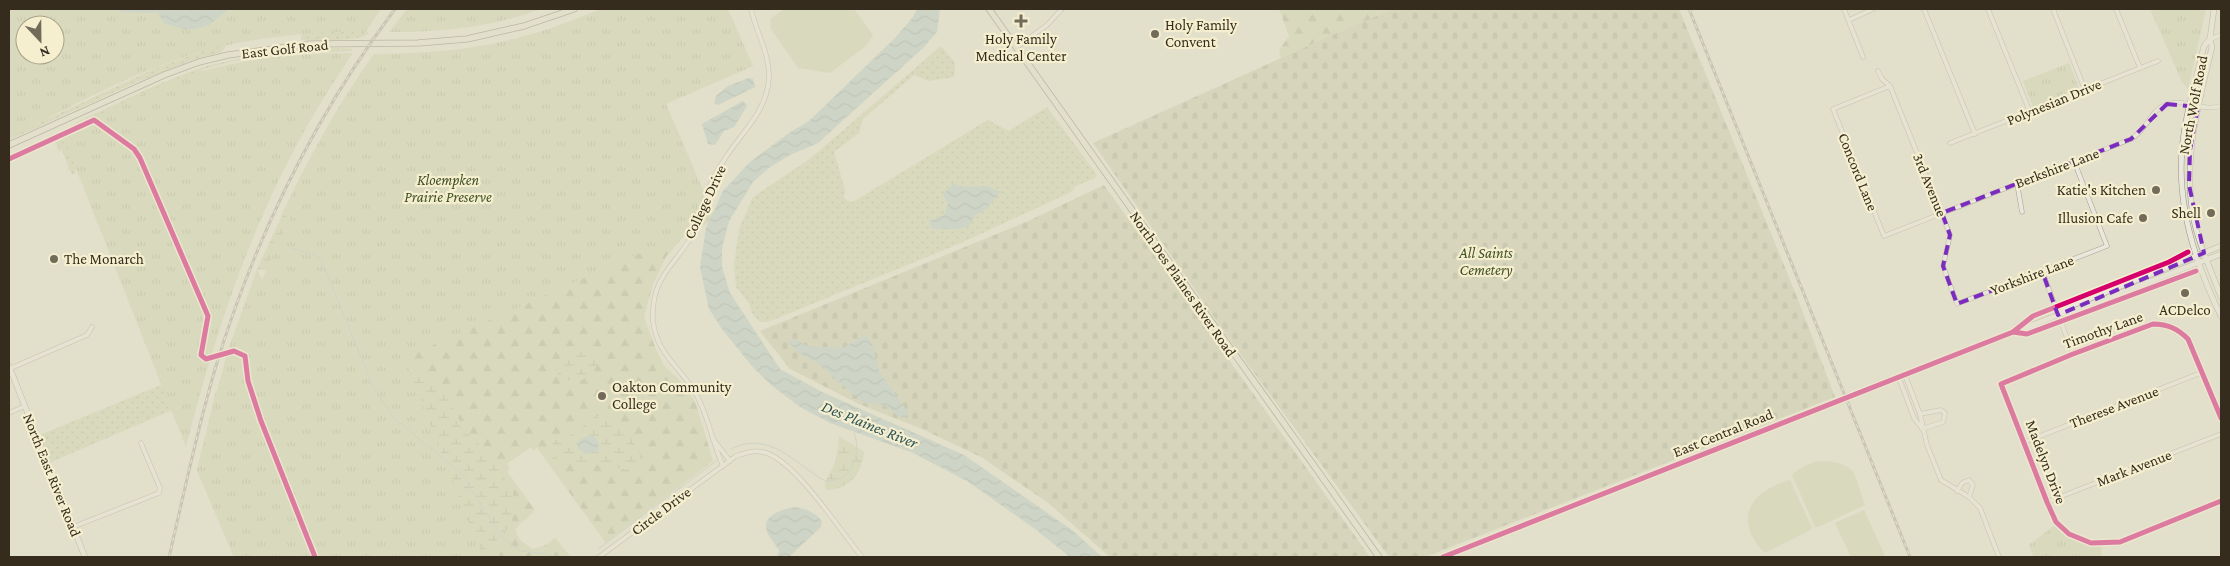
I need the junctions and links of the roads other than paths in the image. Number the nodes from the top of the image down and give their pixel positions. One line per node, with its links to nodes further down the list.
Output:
1 (574, 9): 28 (main road, East Golf Road)
2 (750, 9): 58 (street, College Drive)
3 (989, 9): 15 (main road, North Des Plaines River Road)
4 (1062, 9): 15 (street)
5 (1844, 9): 12 (street)
6 (1873, 9): 12 (street)
7 (1924, 9): 26 (street)
8 (1988, 9): 25 (street)
9 (2053, 9): 21 (street)
10 (2116, 9): 18 (street)
11 (2214, 9): 14 (main road, North Wolf Road)
12 (1849, 20): 16 (street)
13 (2221, 35): 14 (street)
14 (2210, 39): 22 (main road, North Wolf Road); 24 (main road, North Wolf Road)
15 (1017, 47): 71 (main road, North Des Plaines River Road)
16 (1864, 57)
17 (2158, 61): 18 (street, Polynesian Drive)
18 (2140, 68): 21 (street, Polynesian Drive)
19 (1878, 72): 20 (street, 3rd Avenue)
20 (1890, 86): 32 (street, 3rd Avenue); 33 (street, Concord Lane)
21 (2085, 90): 25 (street, Polynesian Drive)
22 (2190, 105): 24 (street, Berkshire Lane); 29 (street, Berkshire Lane); 37 (main road, North Wolf Road)
23 (2221, 106): 24 (street, Berkshire Lane)
24 (2198, 107): 35 (main road, North Wolf Road)
25 (2030, 112): 26 (street, Polynesian Drive)
26 (1975, 134): 27 (street, Polynesian Drive)
27 (1950, 144)
28 (9, 145)
29 (2074, 161): 30 (street, Berkshire Lane); 40 (street, Yorkshire Lane)
30 (2017, 183): 31 (street); 32 (street, Berkshire Lane)
31 (2022, 212)
32 (1942, 214): 33 (street, Berkshire Lane); 42 (street, 3rd Avenue)
33 (1884, 236)
34 (2221, 246): 35 (main road, East Central Road)
35 (2204, 253): 37 (main road, East Central Road); 38 (main road, North Wolf Road)
36 (2221, 254): 38 (main road, East Central Road)
37 (2197, 256): 39 (main road, North Wolf Road); 43 (main road, East Central Road)
38 (2207, 260): 39 (main road, East Central Road); 41 (main road, North Wolf Road)
39 (2200, 262): 43 (main road, East Central Road); 44 (main road, North Wolf Road)
40 (2042, 271): 42 (street, Yorkshire Lane); 43 (street, Timothy Lane)
41 (2221, 296)
42 (1957, 304)
43 (2058, 314): 46 (street, Timothy Lane); 49 (main road, East Central Road)
44 (2221, 316)
45 (92, 327): 47 (street)
46 (2073, 354): 48 (street, Timothy Lane); 51 (street, Timothy Lane)
47 (9, 368): 52 (main road, North East River Road)
48 (2203, 372): 55 (street, Timothy Lane); 59 (street, Therese Avenue)
49 (1905, 375): 50 (main road, East Central Road); 54 (street)
50 (1899, 378): 56 (street); 72 (main road, East Central Road)
51 (2001, 384): 59 (street, Madelyn Drive)
52 (25, 406): 53 (street); 67 (main road, North East River Road)
53 (9, 413)
54 (1920, 414): 56 (street); 56 (street)
55 (2221, 418)
56 (1922, 429): 63 (street)
57 (2221, 434): 66 (street, Mark Avenue)
58 (712, 438): 61 (street, College Drive); 62 (street, College Drive)
59 (2025, 442): 66 (street, Madelyn Drive)
60 (141, 443): 67 (street)
61 (730, 461): 62 (street, Circle Drive); 70 (street, Circle Drive)
62 (723, 466): 69 (street, Circle Drive)
63 (1957, 491): 64 (street); 64 (street)
64 (1968, 497): 73 (street)
65 (2221, 501): 66 (street, Madelyn Drive)
66 (2047, 502)
67 (73, 528): 68 (main road, North East River Road)
68 (85, 557)
69 (599, 557)
70 (862, 557)
71 (1379, 557)
72 (1443, 557)
73 (1999, 557)

